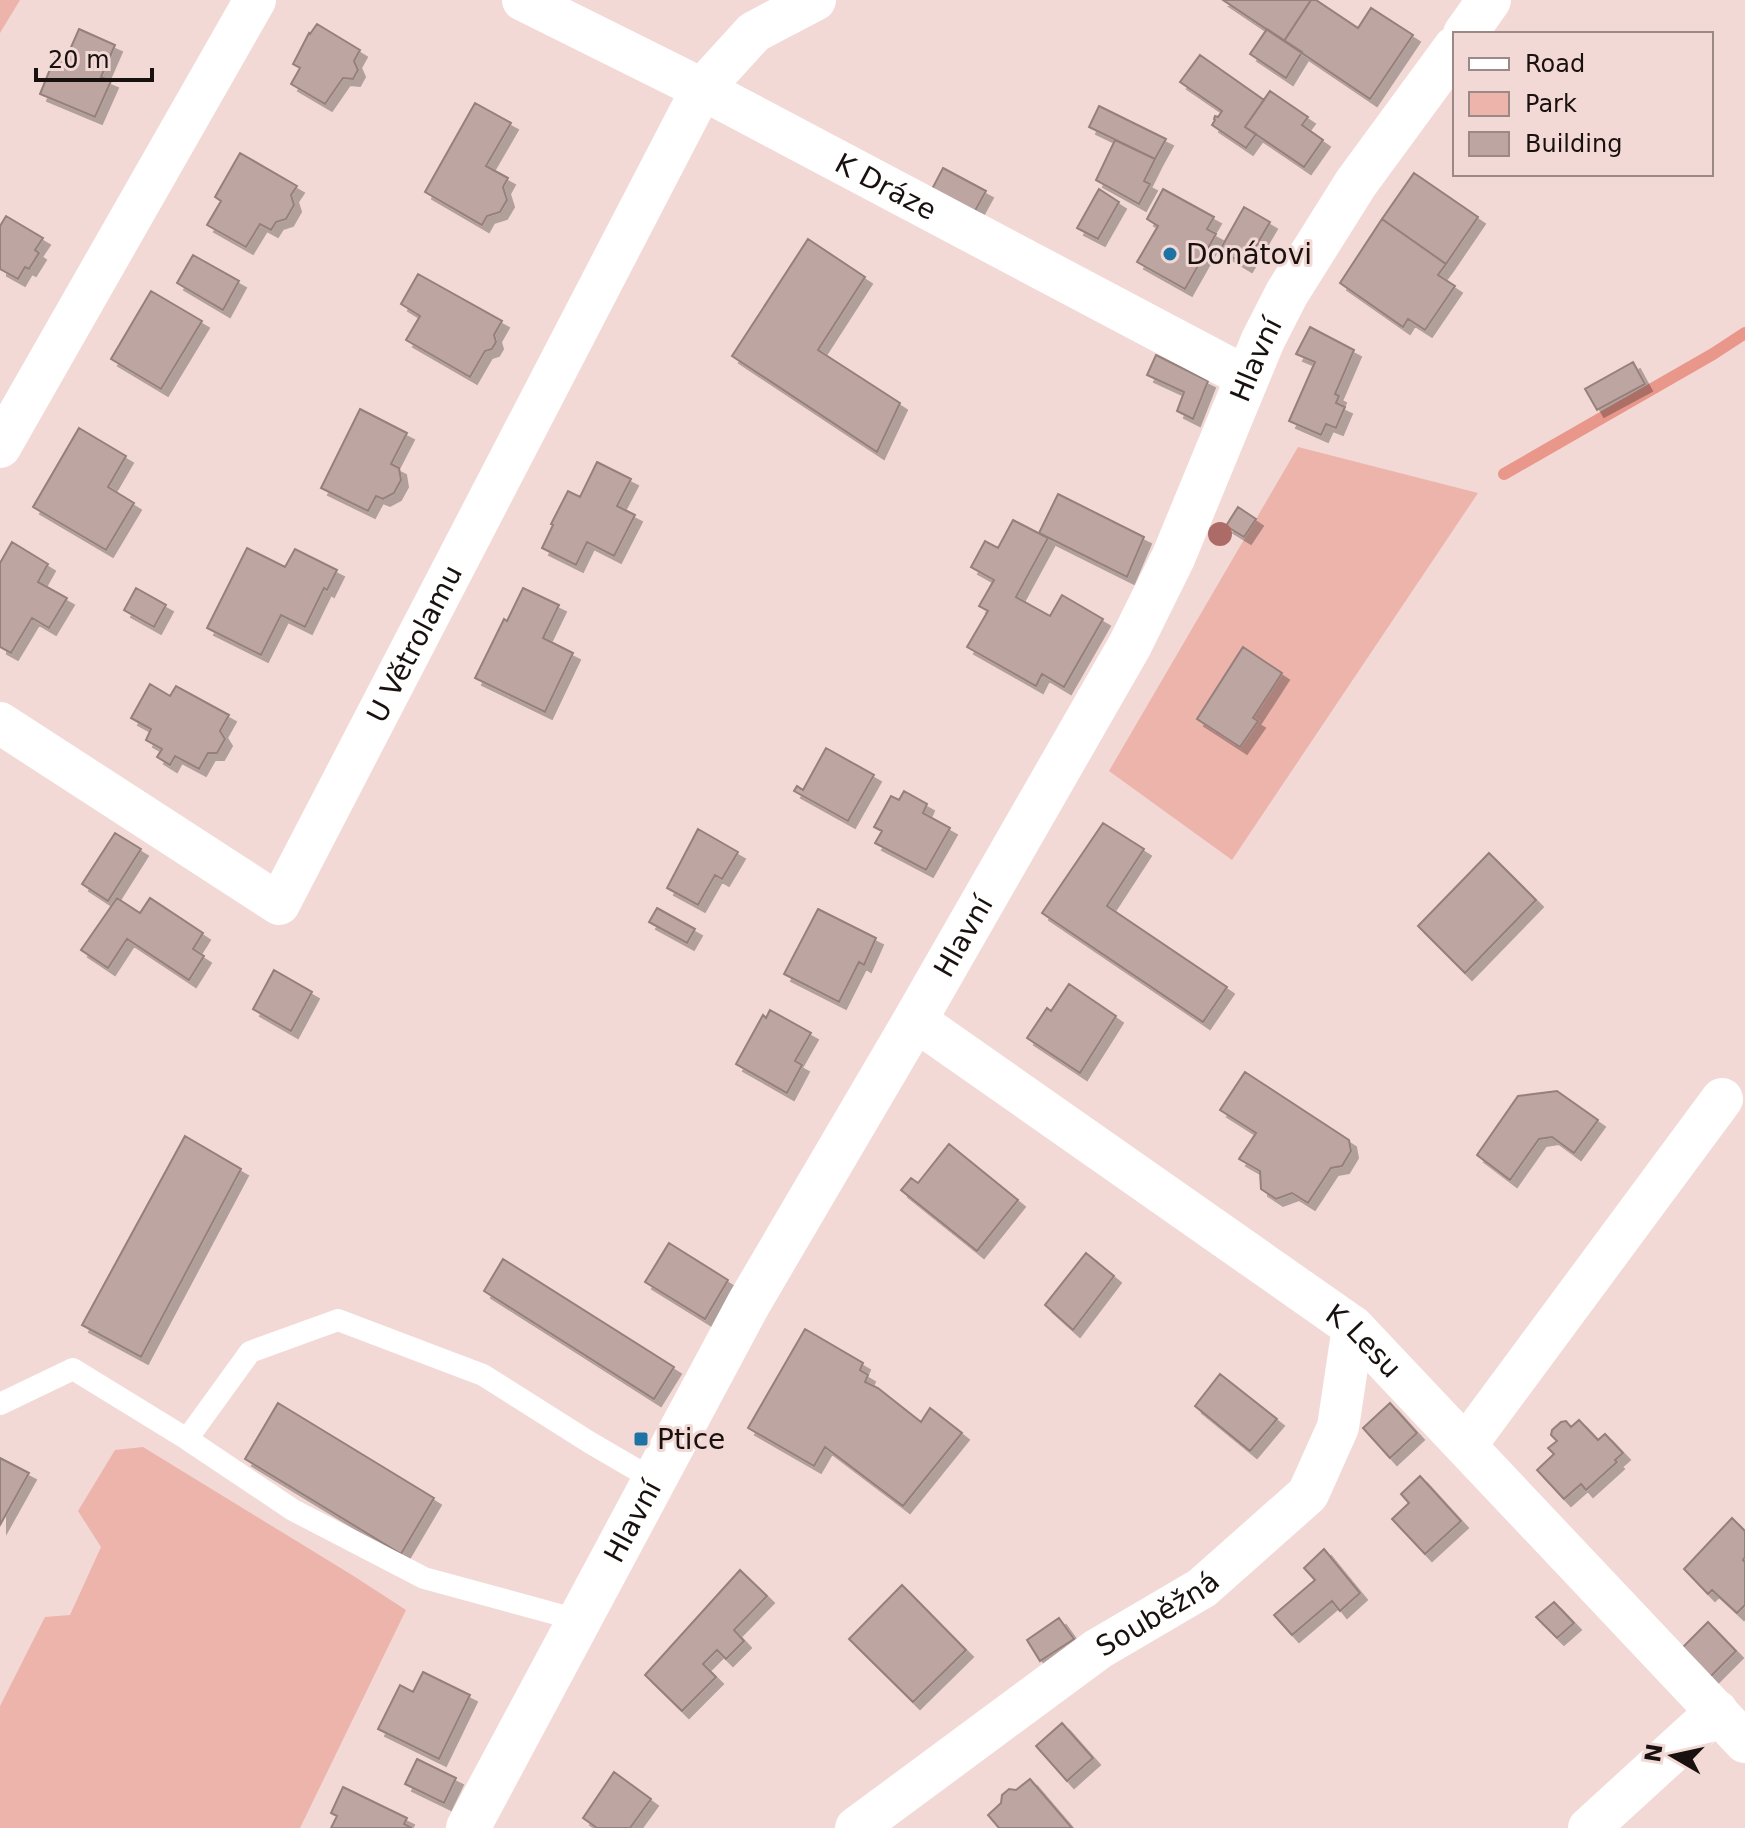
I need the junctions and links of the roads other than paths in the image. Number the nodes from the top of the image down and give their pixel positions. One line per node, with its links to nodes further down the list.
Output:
1 (255, 0): 9 (street)
2 (523, 0): 7 (street, K Dráze)
3 (815, 0): 7 (street)
4 (1489, 0): 5 (main road)
5 (1466, 32)
6 (1453, 51): 8 (main road, Hlavní)
7 (702, 89): 8 (street, K Dráze); 10 (street, U Větrolamu)
8 (1248, 378): 11 (main road, Hlavní)
9 (0, 447)
10 (0, 723)
11 (915, 1020): 13 (street, K Lesu); 17 (main road, Hlavní)
12 (1722, 1099): 16 (street)
13 (1353, 1327): 16 (street, K Lesu); 22 (street, Souběžná)
14 (0, 1404): 15 (lane)
15 (187, 1439): 17 (lane); 18 (lane)
16 (1466, 1445): 19 (street, K Lesu)
17 (654, 1480): 18 (main road, Hlavní)
18 (578, 1620): 21 (main road, Hlavní)
19 (1717, 1711): 20 (street, K Lesu); 23 (street)
20 (1745, 1742)
21 (468, 1828)
22 (856, 1828)
23 (1589, 1828)

